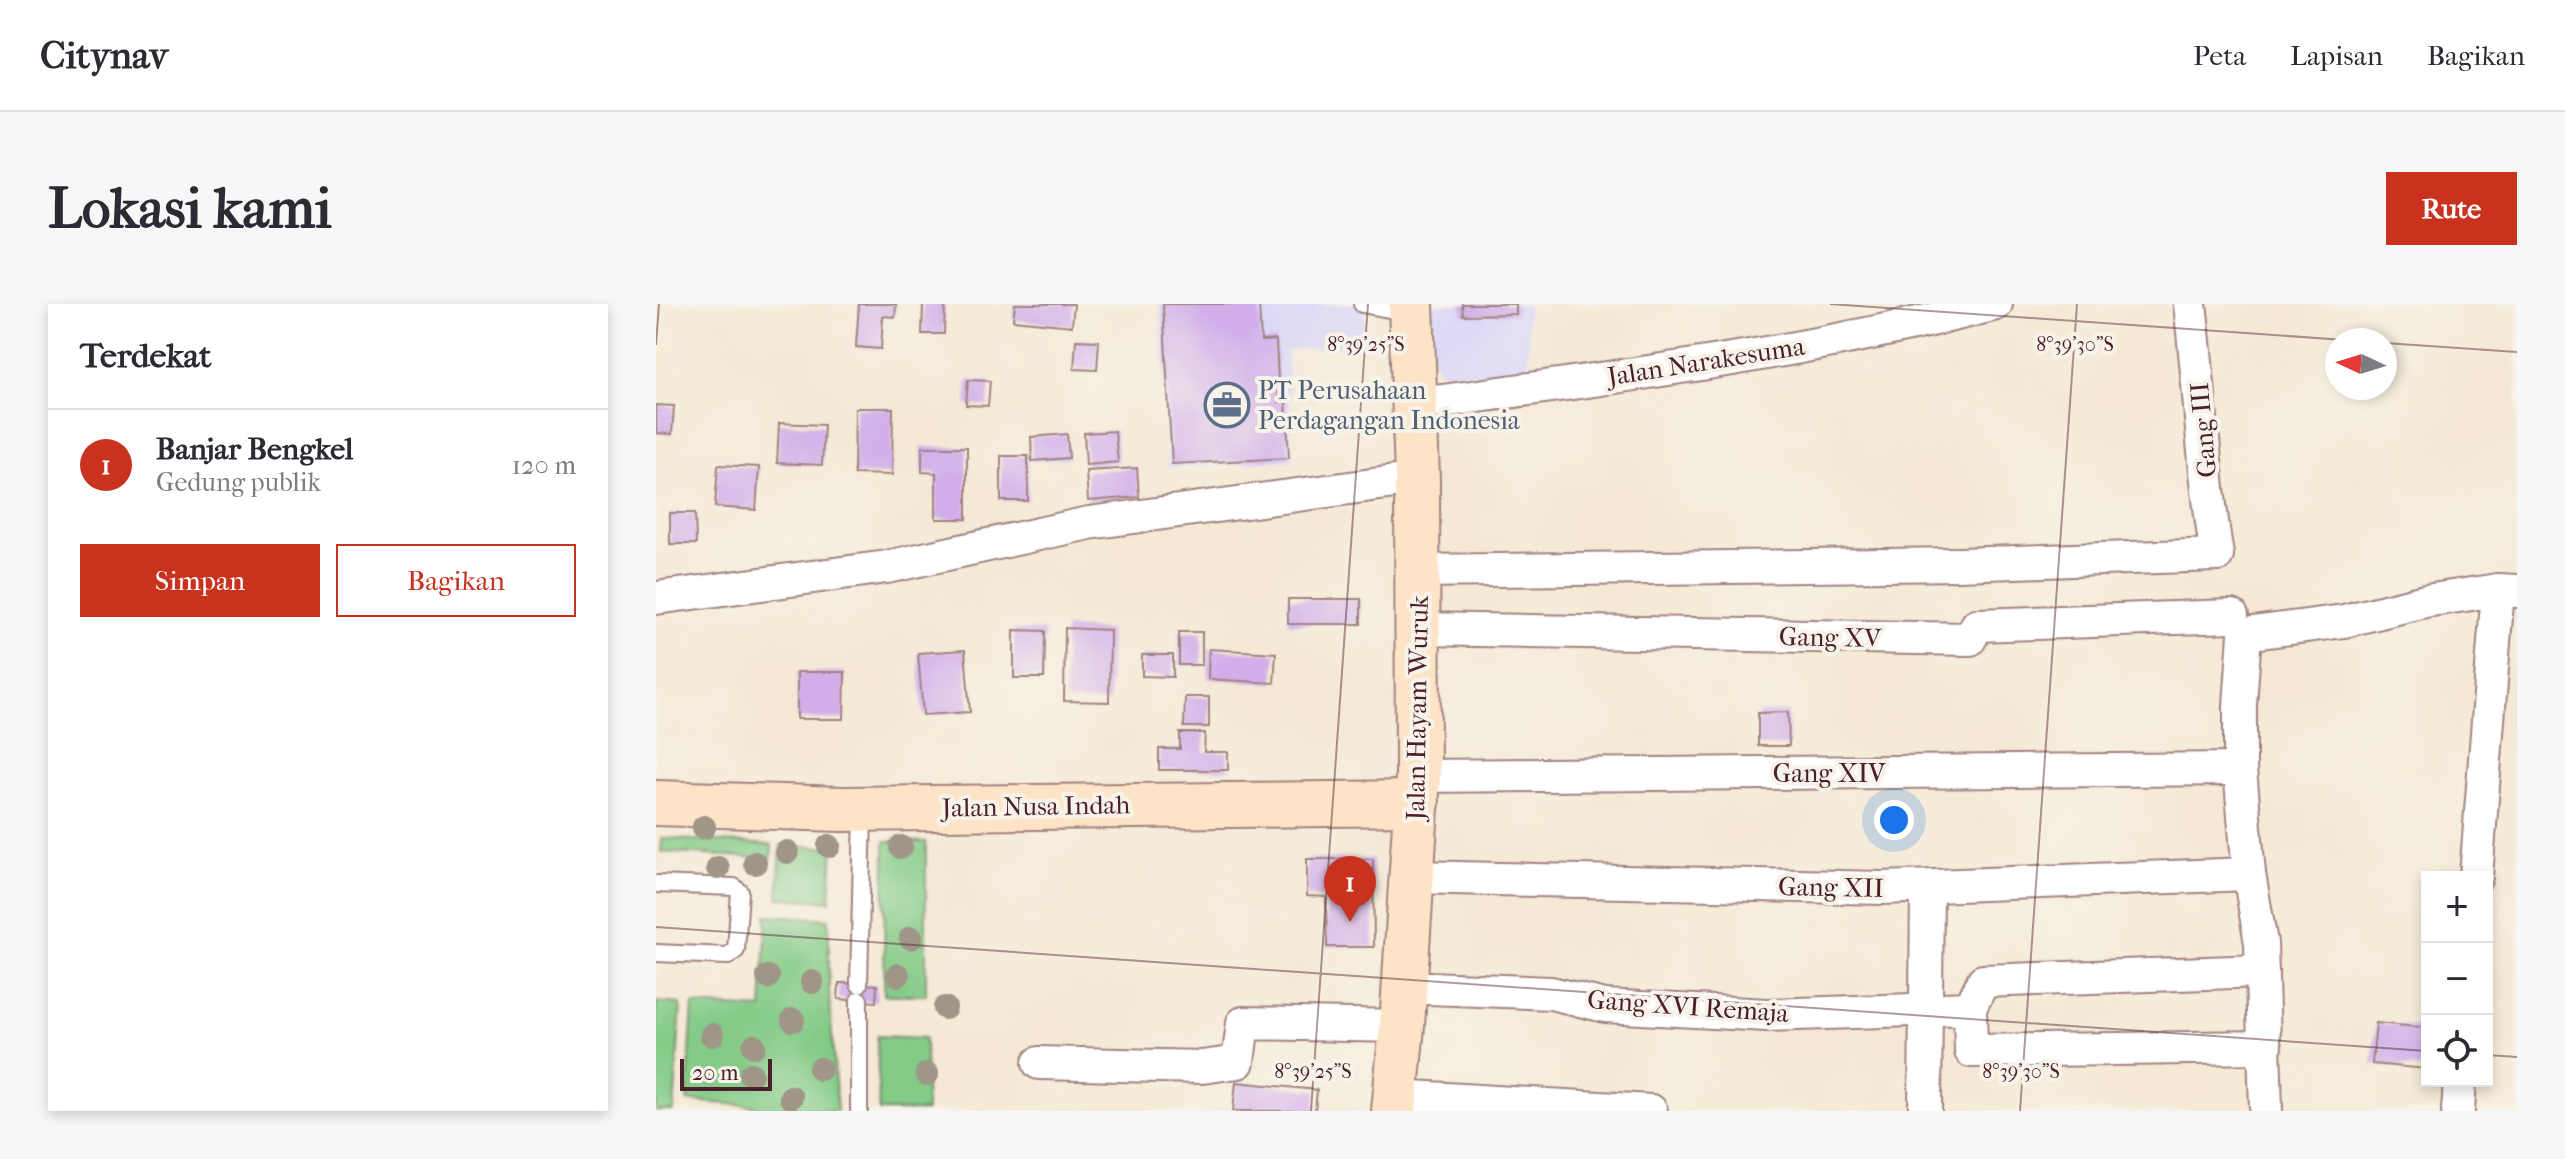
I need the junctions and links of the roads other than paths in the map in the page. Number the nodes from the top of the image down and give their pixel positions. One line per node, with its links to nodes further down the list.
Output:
1 (1362, 304): 4 (lane)
2 (1996, 304): 5 (street, Jalan Narakesuma)
3 (2190, 304): 8 (street, Gang III)
4 (1411, 309): 6 (street, Jalan Hayam Wuruk)
5 (1924, 313): 6 (street, Jalan Narakesuma)
6 (1413, 405): 7 (street, Jalan Hayam Wuruk)
7 (1417, 479): 8 (street, Jalan Hayam Wuruk); 10 (street)
8 (1418, 571): 12 (street, Jalan Hayam Wuruk)
9 (2508, 590): 13 (street); 17 (street)
10 (656, 598)
11 (2232, 616): 12 (street, Gang XV)
12 (1419, 629): 14 (street, Jalan Hayam Wuruk)
13 (2240, 769): 14 (street, Gang XIV); 18 (street)
14 (1417, 790): 16 (street, Jalan Nusa Indah); 19 (street, Jalan Hayam Wuruk)
15 (656, 803): 16 (street, Jalan Nusa Indah)
16 (863, 809): 31 (lane)
17 (2477, 871)
18 (2249, 874): 21 (street, Gang XII); 23 (street)
19 (1412, 877): 21 (street, Gang XII); 24 (street, Jalan Hayam Wuruk)
20 (656, 884): 22 (lane)
21 (1927, 887): 26 (street)
22 (656, 953)
23 (2262, 971): 25 (street); 27 (street)
24 (1403, 1006): 26 (street, Gang XVI Remaja); 28 (street, Gang XVI Remaja); 30 (street, Jalan Hayam Wuruk)
25 (1970, 1008): 26 (street, Gang XVI Remaja); 27 (street)
26 (1925, 1009): 33 (street)
27 (2265, 1047): 34 (street)
28 (1039, 1063)
29 (2460, 1087): 35 (street)
30 (1395, 1104): 32 (street)
31 (859, 1111)
32 (1651, 1111)
33 (1925, 1111)
34 (2266, 1111)
35 (2458, 1111)

